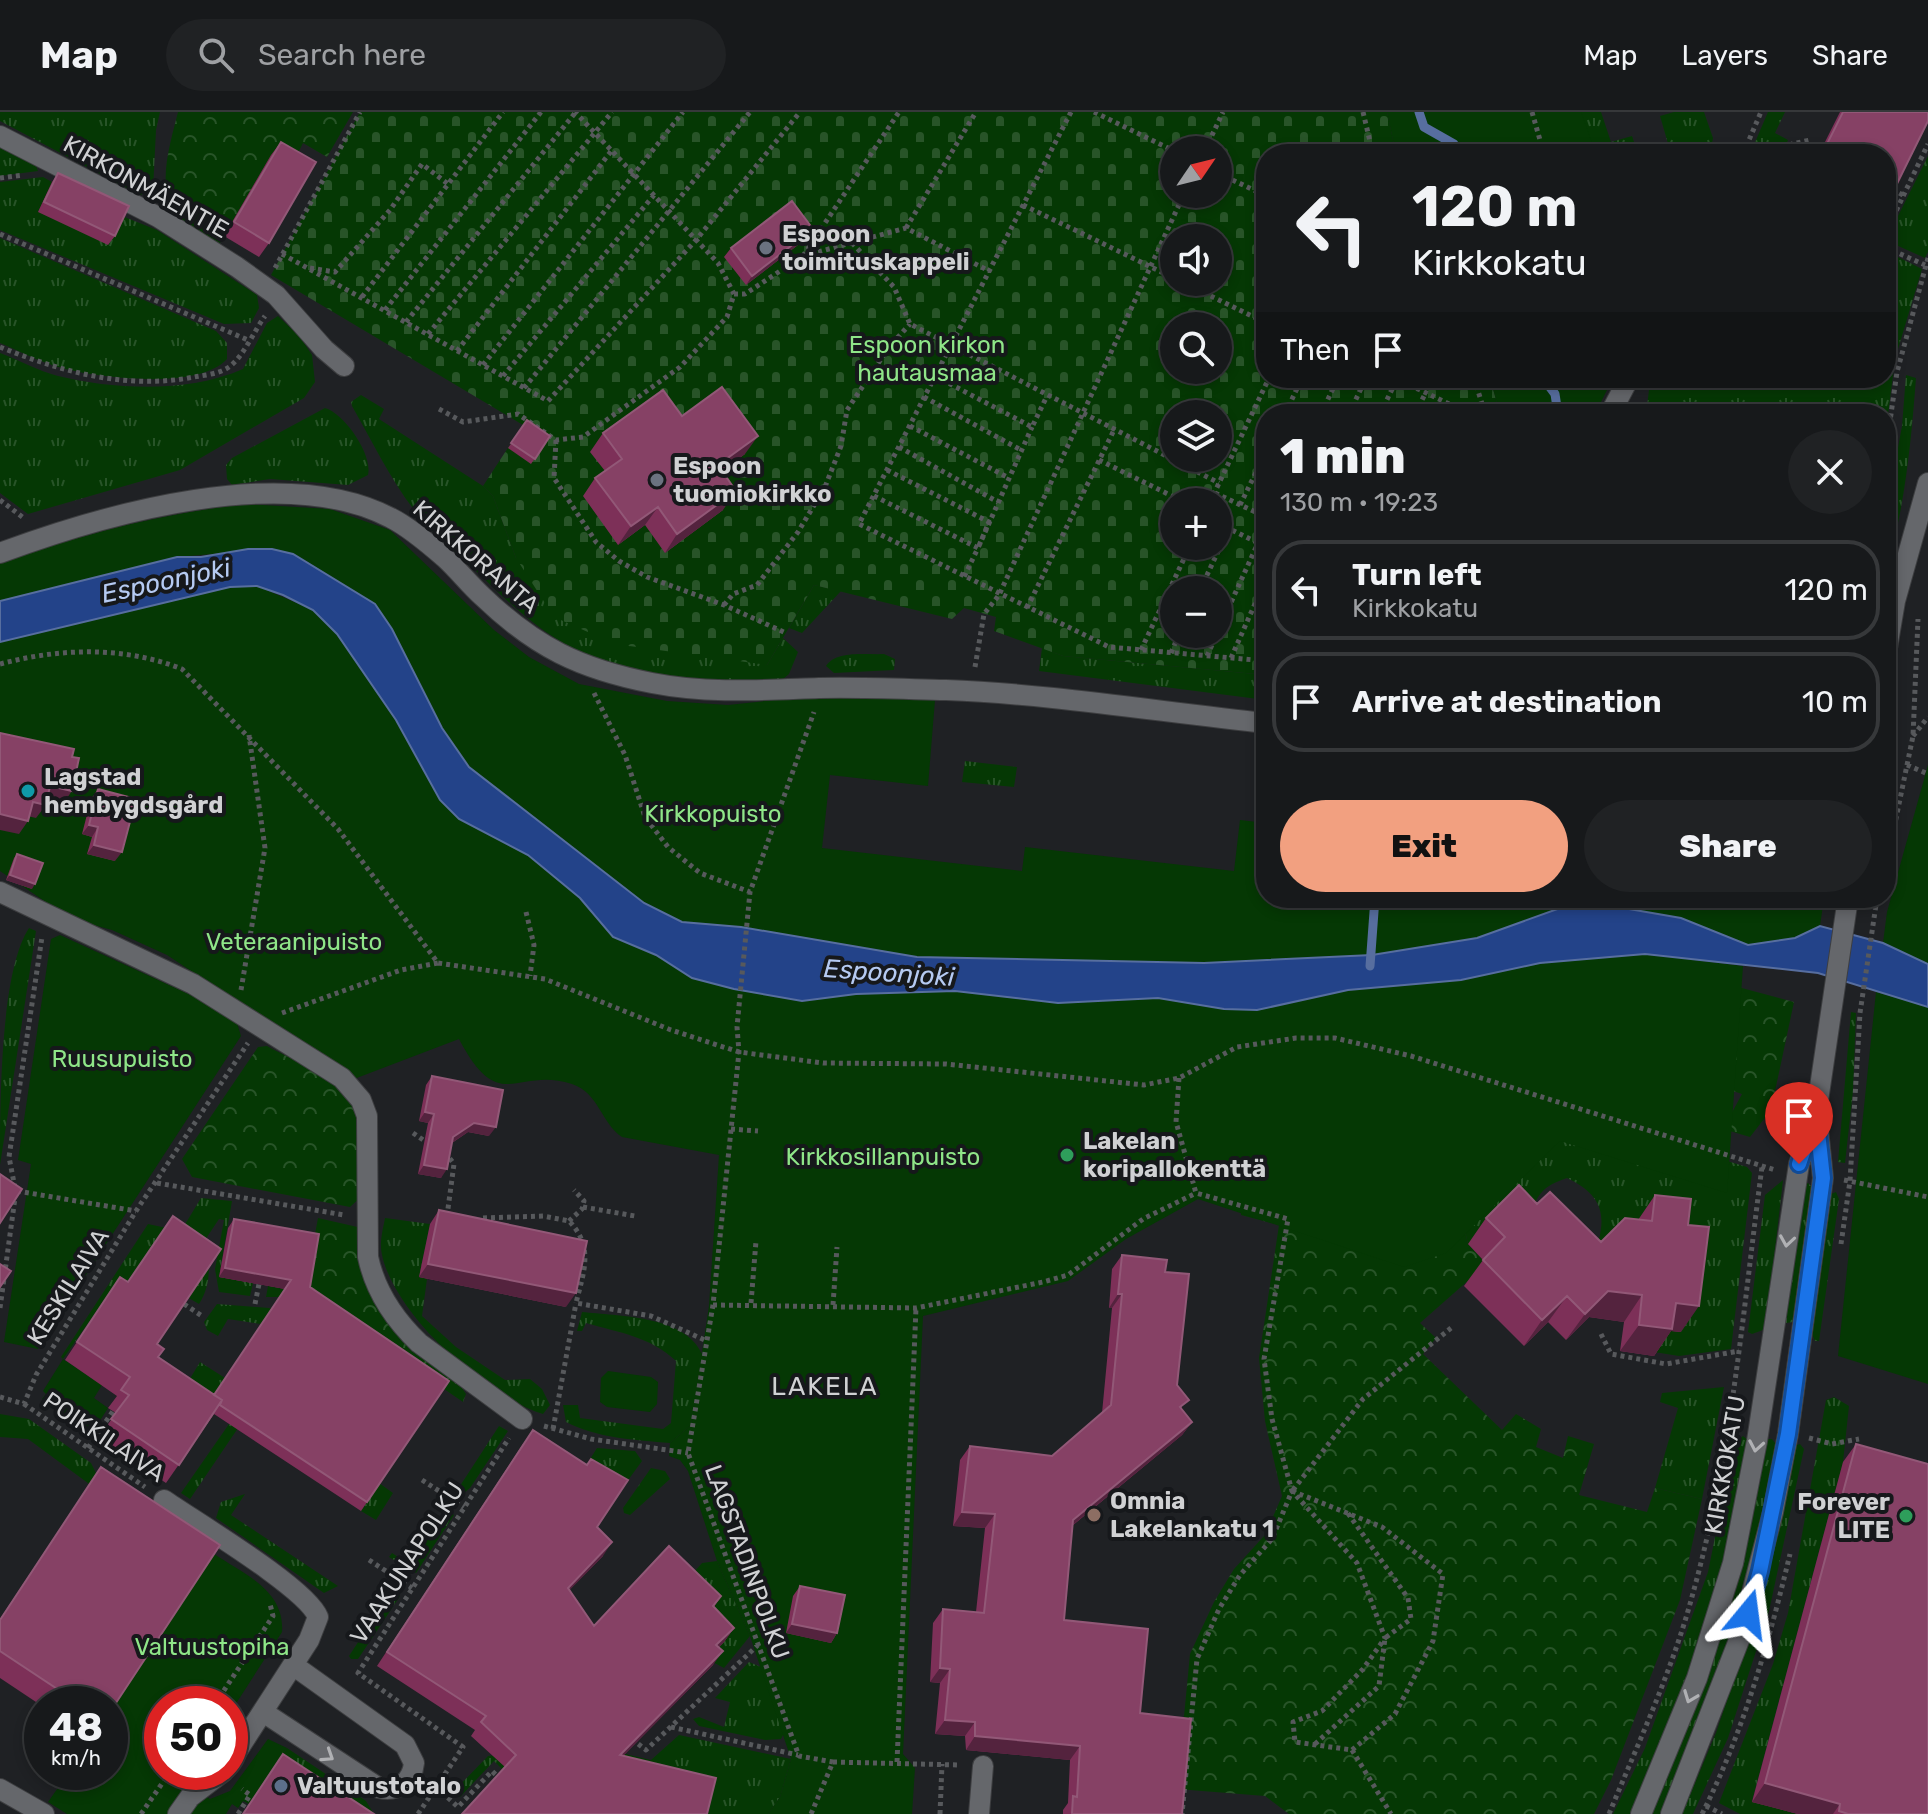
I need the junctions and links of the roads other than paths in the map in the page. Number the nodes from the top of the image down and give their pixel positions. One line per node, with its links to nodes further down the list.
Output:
1 (0, 136): 2 (street, KIRKONMÄENTIE)
2 (344, 366)
3 (1928, 483): 5 (street)
4 (0, 553): 6 (street, KIRKKORANTA)
5 (1896, 597)
6 (1256, 722)
7 (0, 892): 10 (street)
8 (1847, 908): 9 (street, KIRKKOKATU)
9 (1816, 1114): 21 (street, KIRKKOKATU, one-way to 21); 22 (street, KIRKKOKATU)
10 (522, 1419)
11 (164, 1500): 12 (street)
12 (293, 1665): 13 (street); 13 (street, one-way to 12)
13 (263, 1712): 14 (street)
14 (248, 1735)
15 (983, 1766): 20 (street)
16 (0, 1789): 18 (street)
17 (199, 1790): 19 (street)
18 (44, 1814)
19 (178, 1814)
20 (979, 1814)
21 (1641, 1814)
22 (1671, 1814)

